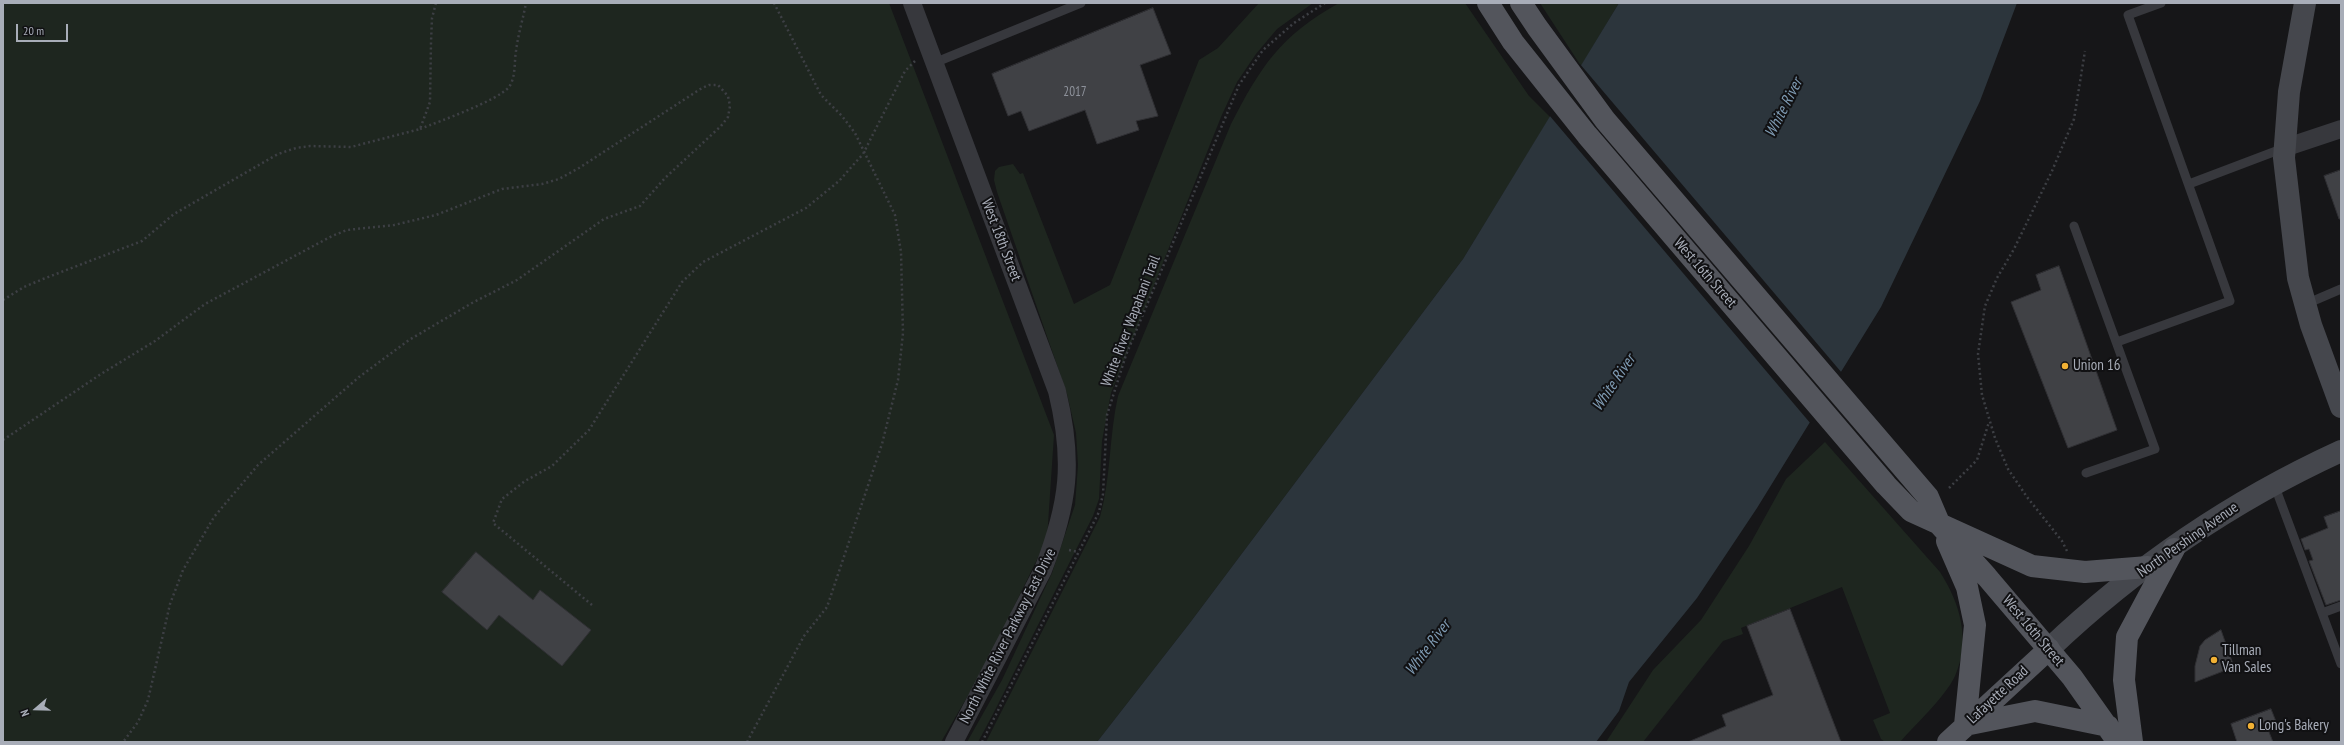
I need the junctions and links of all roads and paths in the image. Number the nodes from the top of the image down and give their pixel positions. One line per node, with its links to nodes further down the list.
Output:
1 (436, 3): 13 (path)
2 (526, 3): 13 (path)
3 (774, 3): 16 (path)
4 (912, 3): 12 (street, West 18th Street)
5 (1081, 3): 12 (lane)
6 (1325, 3): 45 (path, White River Wapahani Trail)
7 (1488, 3): 31 (main road, West 16th Street)
8 (1521, 3): 31 (main road, West 16th Street)
9 (2161, 3): 17 (lane)
10 (2305, 3): 15 (main road)
11 (2085, 51): 24 (path)
12 (931, 55): 16 (path); 28 (street, West 18th Street)
13 (420, 129): 20 (path)
14 (2341, 129): 15 (street)
15 (2284, 148): 17 (lane); 21 (main road)
16 (864, 154): 35 (path); 43 (path)
17 (2189, 184): 22 (lane)
18 (2074, 226): 22 (lane)
19 (2341, 289): 21 (lane)
20 (3, 300)
21 (2306, 304): 23 (main road)
22 (2116, 342): 27 (lane)
23 (2341, 407)
24 (1990, 422): 30 (path); 33 (path)
25 (3, 440): 42 (path)
26 (2341, 451): 29 (main road, North Pershing Avenue)
27 (2086, 473)
28 (1066, 482): 44 (street, North White River Parkway East Drive)
29 (2274, 484): 32 (main road, North Pershing Avenue); 37 (lane)
30 (1949, 488)
31 (1940, 525): 34 (main road); 38 (main road, West 16th Street); 40 (main road)
32 (2174, 548): 34 (main road, North Pershing Avenue); 47 (main road)
33 (2068, 553)
34 (2148, 567): 38 (main road, North Pershing Avenue)
35 (592, 606)
36 (2341, 606): 37 (lane)
37 (2322, 614): 39 (lane)
38 (2048, 649): 40 (main road, Lafayette Road); 41 (main road, West 16th Street)
39 (2341, 664)
40 (1965, 725): 41 (main road); 46 (main road, Lafayette Road)
41 (2113, 734)
42 (124, 742)
43 (747, 742)
44 (954, 742)
45 (982, 742)
46 (1948, 742)
47 (2132, 742)

